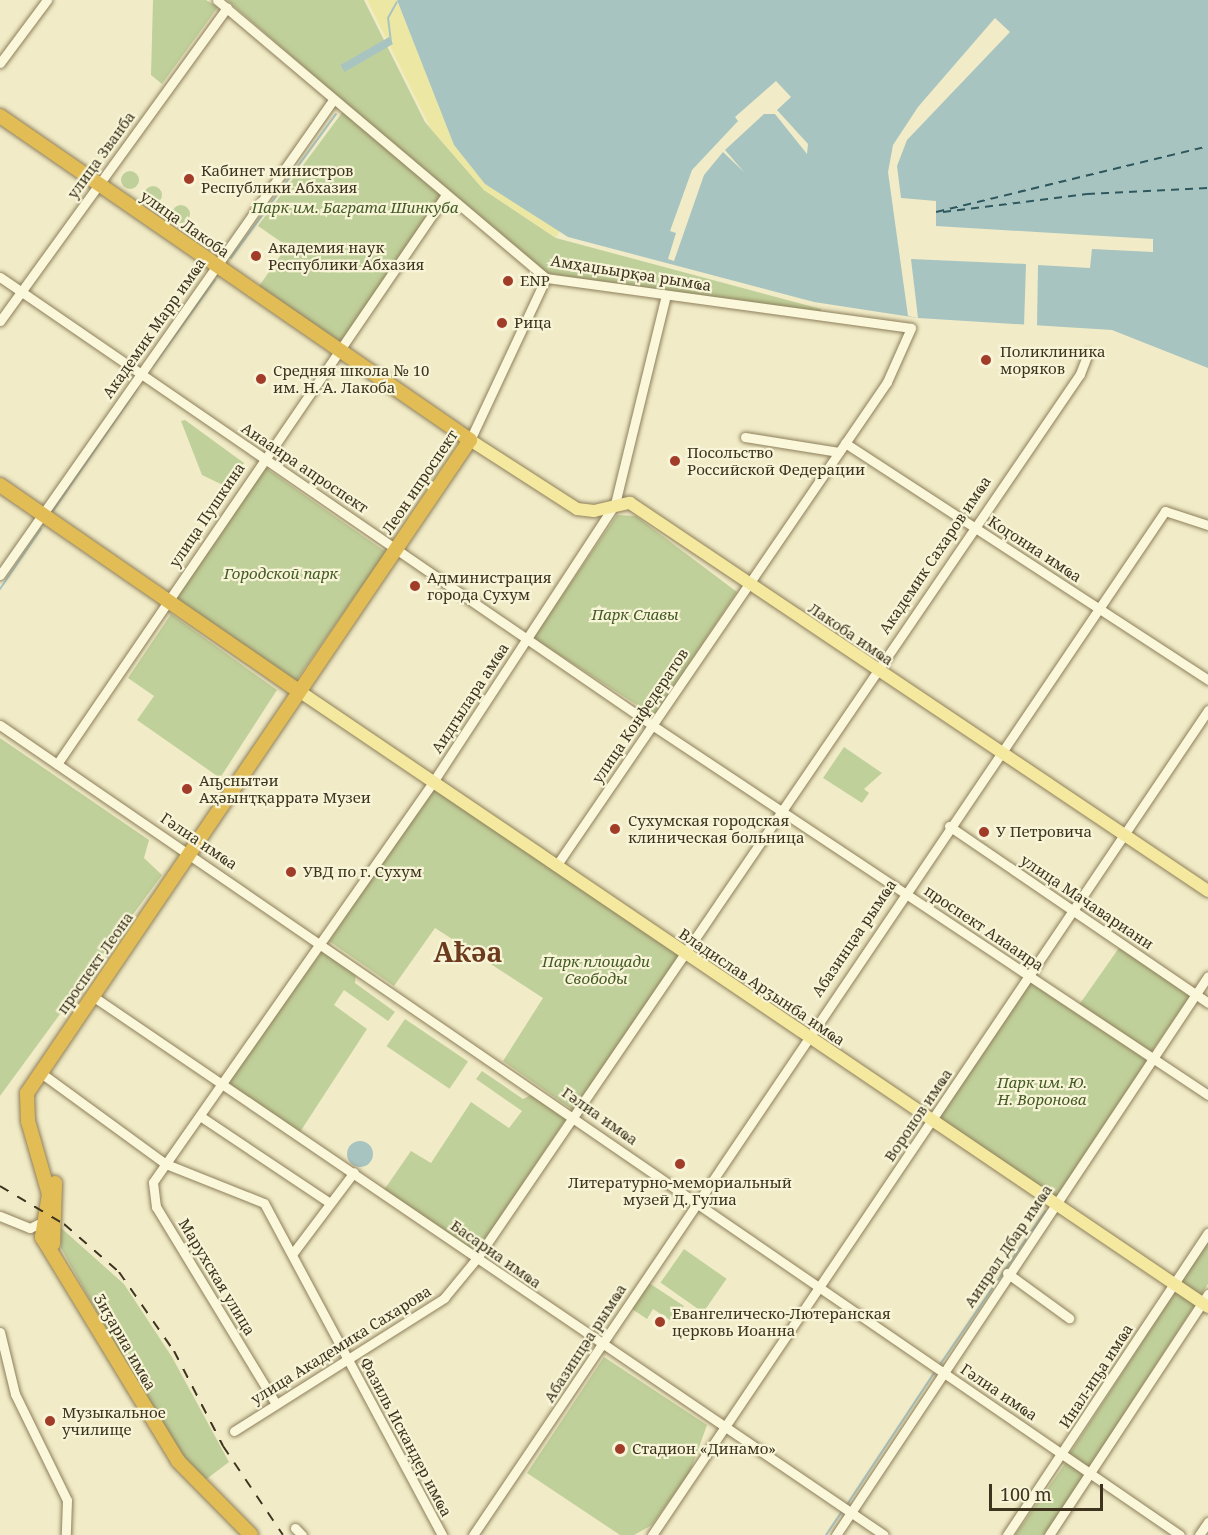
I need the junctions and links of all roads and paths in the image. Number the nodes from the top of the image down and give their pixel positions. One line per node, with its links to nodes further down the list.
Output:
1 (47, 0): 4 (street)
2 (217, 0): 3 (street, Амҳаџьырқәа рымҩа)
3 (227, 7): 5 (street, Амҳаџьырқәа рымҩа); 7 (street, улица Званба)
4 (0, 63)
5 (333, 100): 8 (street, Амҳаџьырқәа рымҩа); 9 (street, Академик Марр имҩа)
6 (0, 116): 7 (highway, улица Лакоба)
7 (99, 184): 9 (highway, улица Лакоба); 12 (street, улица Званба)
8 (445, 196): 11 (street, Амҳаџьырқәа рымҩа); 16 (street, улица Пушкина)
9 (216, 265): 16 (highway, улица Лакоба); 18 (street, Академик Марр имҩа)
10 (0, 277): 12 (street, Аиааира апроспект)
11 (546, 278): 13 (street, Амҳаџьырқәа рымҩа); 20 (street, Леон ипроспект)
12 (21, 291): 14 (street, улица Званба); 18 (street, Аиааира апроспект)
13 (666, 295): 15 (street, Амҳаџьырқәа рымҩа); 25 (street, Аидгылара амҩа)
14 (0, 321)
15 (911, 328): 21 (street, улица Конфедератов)
16 (338, 349): 20 (highway, улица Лакоба); 23 (street, улица Пушкина)
17 (1088, 353): 28 (street, Академик Сахаров имҩа)
18 (140, 373): 23 (street, Аиааира апроспект); 26 (street, Академик Марр имҩа)
19 (745, 437): 22 (street)
20 (470, 440): 25 (main road, Лакоба имҩа); 29 (highway, Леон ипроспект)
21 (846, 443): 22 (street, улица Конфедератов); 28 (street, Коӷониа имҩа)
22 (839, 452): 31 (street, улица Конфедератов)
23 (264, 458): 29 (street, Аиааира апроспект); 32 (street, улица Пушкина)
24 (0, 485): 26 (highway)
25 (615, 504): 31 (main road, Лакоба имҩа); 34 (street, Аидгылара амҩа)
26 (42, 514): 30 (street, Академик Марр имҩа); 32 (highway)
27 (1208, 525): 33 (street, Абазинцәа рымҩа)
28 (972, 526): 33 (street, Коӷониа имҩа); 35 (street, Академик Сахаров имҩа)
29 (396, 549): 34 (street, Аиааира апроспект); 37 (highway, Леон ипроспект)
30 (0, 574)
31 (749, 583): 35 (main road, Лакоба имҩа); 40 (street, улица Конфедератов)
32 (168, 600): 37 (highway); 42 (street, улица Пушкина)
33 (1099, 608): 36 (street, Коӷониа имҩа); 41 (street, Абазинцәа рымҩа)
34 (527, 639): 40 (street, Аиааира апроспект); 43 (street, Аидгылара амҩа)
35 (876, 669): 41 (main road, Лакоба имҩа); 44 (street, Академик Сахаров имҩа)
36 (1208, 681)
37 (299, 691): 43 (main road, Владислав Арӡынба имҩа); 47 (highway, проспект Леона)
38 (1208, 710): 46 (street, Воронов имҩа)
39 (0, 725): 42 (street, Гәлиа имҩа)
40 (652, 725): 44 (street, проспект Аиааира); 48 (street, улица Конфедератов)
41 (1000, 752): 45 (street, Абазинцәа рымҩа); 46 (main road, Лакоба имҩа)
42 (57, 764): 47 (street, Гәлиа имҩа)
43 (433, 782): 48 (main road, Владислав Арӡынба имҩа); 52 (street, Аидгылара амҩа)
44 (781, 811): 50 (street, проспект Аиааира); 53 (street, Академик Сахаров имҩа)
45 (949, 826): 50 (street, Абазинцәа рымҩа); 51 (street, улица Мачавариани)
46 (1125, 834): 49 (main road, Лакоба имҩа); 51 (street, Воронов имҩа)
47 (191, 854): 52 (street, Гәлиа имҩа); 57 (highway, проспект Леона)
48 (556, 866): 53 (main road, Владислав Арӡынба имҩа)
49 (1208, 891)
50 (904, 892): 54 (street, проспект Аиааира); 59 (street, Абазинцәа рымҩа)
51 (1073, 911): 54 (street, Воронов имҩа); 56 (street, улица Мачавариани)
52 (323, 942): 62 (street, Аидгылара амҩа); 65 (street, Гәлиа имҩа)
53 (686, 954): 59 (main road, Владислав Арӡынба имҩа); 65 (street, улица Академика Сахарова)
54 (1029, 976): 60 (street, проспект Аиааира); 66 (street, Воронов имҩа)
55 (1208, 976): 56 (street, Аинрал Дбар имҩа)
56 (1196, 994): 58 (street, улица Мачавариани); 60 (street, Аинрал Дбар имҩа)
57 (91, 995): 61 (highway, проспект Леона); 62 (street, Басариа имҩа)
58 (1208, 1003)
59 (806, 1035): 66 (main road, Владислав Арӡынба имҩа); 70 (street, Абазинцәа рымҩа)
60 (1153, 1059): 63 (street, проспект Аиааира); 72 (street, Аинрал Дбар имҩа)
61 (41, 1073): 67 (highway, проспект Леона); 68 (street, Фазиль Искандер имҩа)
62 (224, 1083): 64 (street, Аидгылара амҩа); 69 (street, Басариа имҩа)
63 (1208, 1095)
64 (200, 1116): 68 (street, Марухская улица); 71 (street)
65 (575, 1116): 70 (street, Гәлиа имҩа); 78 (street, улица Академика Сахарова)
66 (932, 1121): 72 (main road, Владислав Арӡынба имҩа); 82 (street, Воронов имҩа)
67 (42, 1161): 73 (highway); 75 (highway, проспект Леона)
68 (166, 1164): 77 (street, Фазиль Искандер имҩа); 89 (street, Марухская улица)
69 (354, 1172): 71 (street); 78 (street, Басариа имҩа)
70 (697, 1202): 82 (street, Гәлиа имҩа); 86 (street, Абазинцәа рымҩа)
71 (330, 1203): 77 (street)
72 (1055, 1204): 79 (street, Аинрал Дбар имҩа); 81 (main road, Владислав Арӡынба имҩа)
73 (55, 1212): 75 (street); 80 (highway)
74 (0, 1216): 75 (street)
75 (36, 1225): 80 (highway, проспект Леона)
76 (1208, 1233): 81 (street, Инал-иҧа имҩа)
77 (293, 1253): 87 (street, Фазиль Искандер имҩа)
78 (477, 1258): 86 (street, Басариа имҩа); 87 (street, улица Академика Сахарова)
79 (1007, 1273): 84 (street); 88 (street, Аинрал Дбар имҩа)
80 (66, 1274): 97 (highway, Ӡиӡариа имҩа)
81 (1174, 1284): 83 (main road, Владислав Арӡынба имҩа); 92 (street, Инал-иҧа имҩа)
82 (820, 1286): 88 (street, Гәлиа имҩа); 90 (street, Воронов имҩа)
83 (1206, 1302): 93 (street)
84 (1069, 1318)
85 (0, 1332): 96 (street)
86 (602, 1348): 90 (street, Басариа имҩа); 99 (street, Абазинцәа рымҩа)
87 (346, 1359): 89 (street, улица Академика Сахарова); 98 (street, Фазиль Искандер имҩа)
88 (941, 1370): 92 (street, Гәлиа имҩа); 94 (street, Аинрал Дбар имҩа)
89 (276, 1404): 91 (street, улица Академика Сахарова)
90 (723, 1430): 94 (street, Басариа имҩа); 100 (street, Воронов имҩа)
91 (234, 1431)
92 (1062, 1454): 93 (street, Гәлиа имҩа); 103 (street, Инал-иҧа имҩа)
93 (1091, 1474): 104 (street); 105 (street, Гәлиа имҩа)
94 (851, 1513): 101 (street, Аинрал Дбар имҩа); 102 (street, Басариа имҩа)
95 (1208, 1522): 106 (street)
96 (66, 1535)
97 (251, 1535)
98 (442, 1535)
99 (473, 1535)
100 (652, 1535)
101 (836, 1535)
102 (884, 1535)
103 (1007, 1535)
104 (1049, 1535)
105 (1180, 1535)
106 (1199, 1535)

